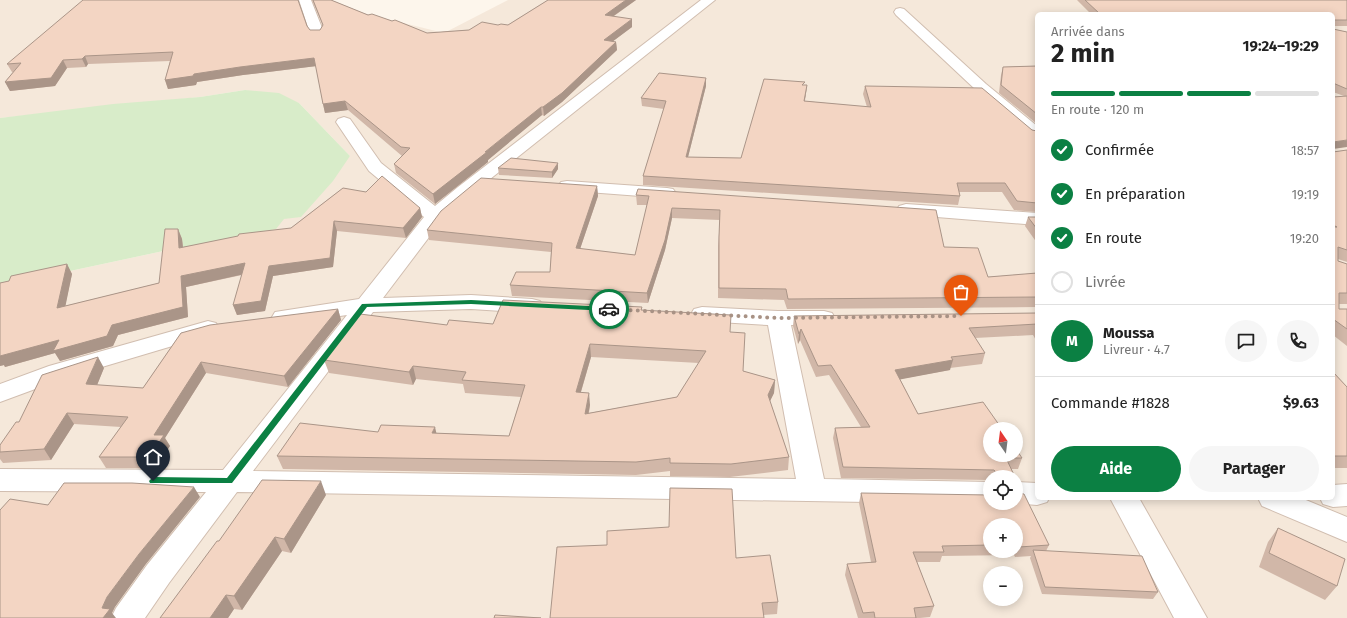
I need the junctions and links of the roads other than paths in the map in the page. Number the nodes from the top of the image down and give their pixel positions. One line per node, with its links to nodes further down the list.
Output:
1 (305, 0): 4 (street)
2 (709, 0): 7 (street)
3 (900, 12): 6 (street)
4 (317, 33)
5 (344, 122): 12 (street)
6 (1035, 132)
7 (479, 180): 8 (street); 12 (street)
8 (502, 182)
9 (549, 185): 10 (street)
10 (681, 194)
11 (886, 209): 13 (street)
12 (434, 216): 14 (street)
13 (1035, 219)
14 (365, 305): 15 (street); 19 (street); 23 (street)
15 (550, 306)
16 (683, 313): 18 (street)
17 (840, 317): 18 (street)
18 (778, 318): 24 (street)
19 (265, 319)
20 (227, 324): 21 (street)
21 (0, 393)
22 (0, 480): 23 (street)
23 (230, 481): 24 (street); 33 (street)
24 (812, 489): 25 (street)
25 (983, 493)
26 (1023, 493): 27 (street)
27 (1035, 494)
28 (1347, 495): 29 (street)
29 (1335, 496)
30 (1125, 500): 34 (street)
31 (1277, 500): 32 (street)
32 (1347, 530)
33 (127, 618)
34 (1191, 618)

